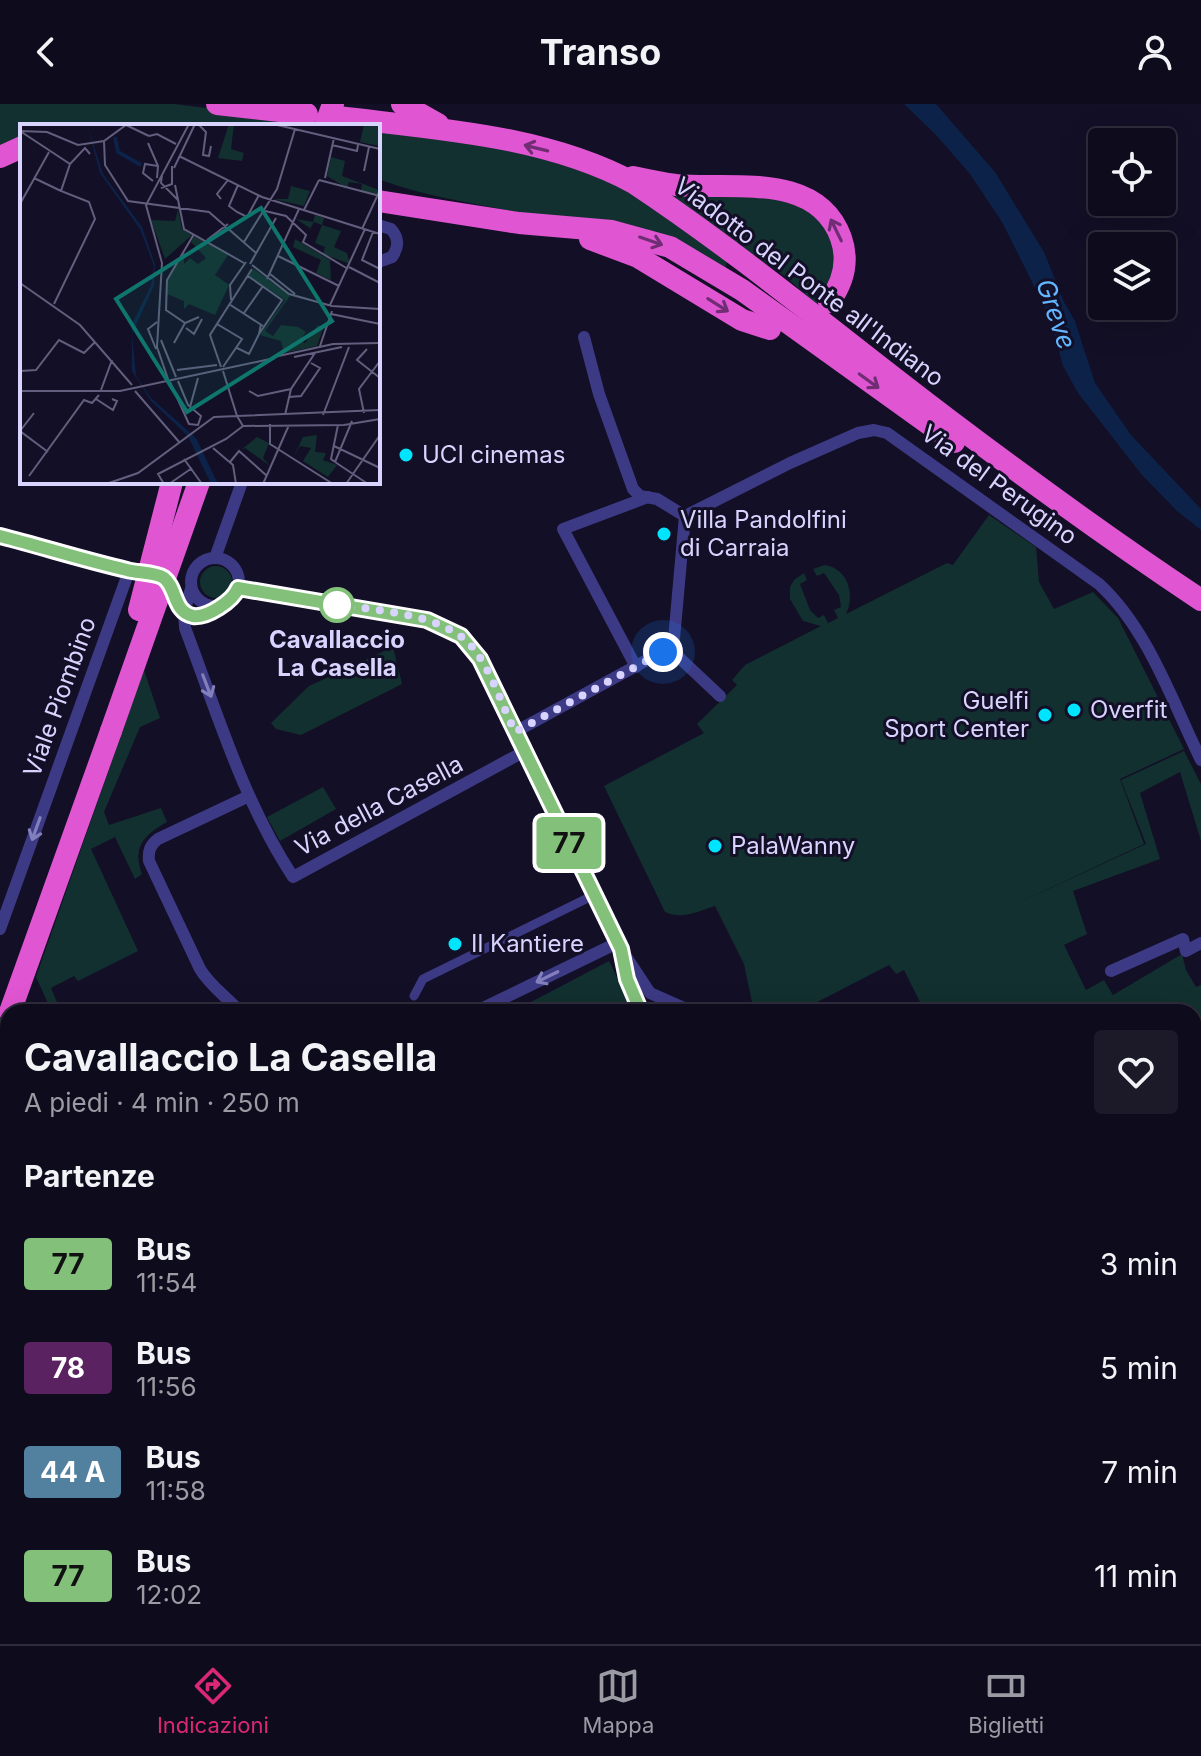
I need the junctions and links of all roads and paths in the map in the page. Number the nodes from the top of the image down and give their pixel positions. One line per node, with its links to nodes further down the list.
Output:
1 (217, 104): 3 (highway, Viadotto del Ponte all'Indiano)
2 (402, 104): 4 (highway)
3 (322, 115): 4 (highway, Viadotto del Ponte all'Indiano)
4 (458, 132): 5 (highway, Viadotto del Ponte all'Indiano, one-way to 4)
5 (611, 171): 14 (highway, one-way to 5); 29 (highway, Viadotto del Ponte all'Indiano)
6 (380, 188): 12 (highway, Viadotto del Ponte all'Indiano)
7 (380, 201): 9 (highway, Viadotto del Ponte all'Indiano)
8 (380, 208): 9 (highway)
9 (452, 213): 10 (highway, Viadotto del Ponte all'Indiano)
10 (519, 223): 12 (highway, Viadotto del Ponte all'Indiano); 15 (highway, one-way to 15)
11 (380, 226): 13 (street)
12 (595, 228): 33 (highway, Viadotto del Ponte all'Indiano, one-way to 33)
13 (380, 261)
14 (829, 302)
15 (770, 329)
16 (584, 337): 22 (street)
17 (171, 484): 31 (highway, bridge)
18 (184, 484): 31 (highway, bridge)
19 (198, 484): 34 (highway, bridge)
20 (212, 484): 34 (highway, bridge)
21 (241, 484): 25 (street)
22 (648, 497): 23 (street); 36 (street)
23 (685, 516): 35 (street); 41 (street, Via del Perugino)
24 (0, 536): 44 (street, Viale Piombino, one-way to 44)
25 (215, 558): 26 (street); 27 (street)
26 (238, 588): 30 (street); 39 (street)
27 (191, 589): 30 (street); 32 (street)
28 (173, 595): 32 (street, Via della Casella)
29 (1201, 600)
30 (217, 606): 32 (street)
31 (139, 610): 38 (highway)
32 (184, 612): 42 (street, Via della Casella, one-way to 42)
33 (1201, 614)
34 (140, 648): 38 (highway, bridge)
35 (669, 648): 36 (street); 37 (street)
36 (636, 667): 39 (street)
37 (720, 696)
38 (104, 730): 49 (highway); 50 (highway)
39 (515, 732): 40 (street)
40 (525, 751): 42 (street, Via della Casella); 43 (street)
41 (1201, 760)
42 (249, 796): 51 (street)
43 (594, 895): 46 (street); 48 (street)
44 (0, 929)
45 (1201, 943): 47 (street)
46 (619, 946): 52 (street, one-way to 52); 53 (street); 54 (street)
47 (1111, 971)
48 (414, 996)
49 (0, 1002)
50 (12, 1004)
51 (232, 1004)
52 (494, 1004)
53 (638, 1004)
54 (674, 1004)

